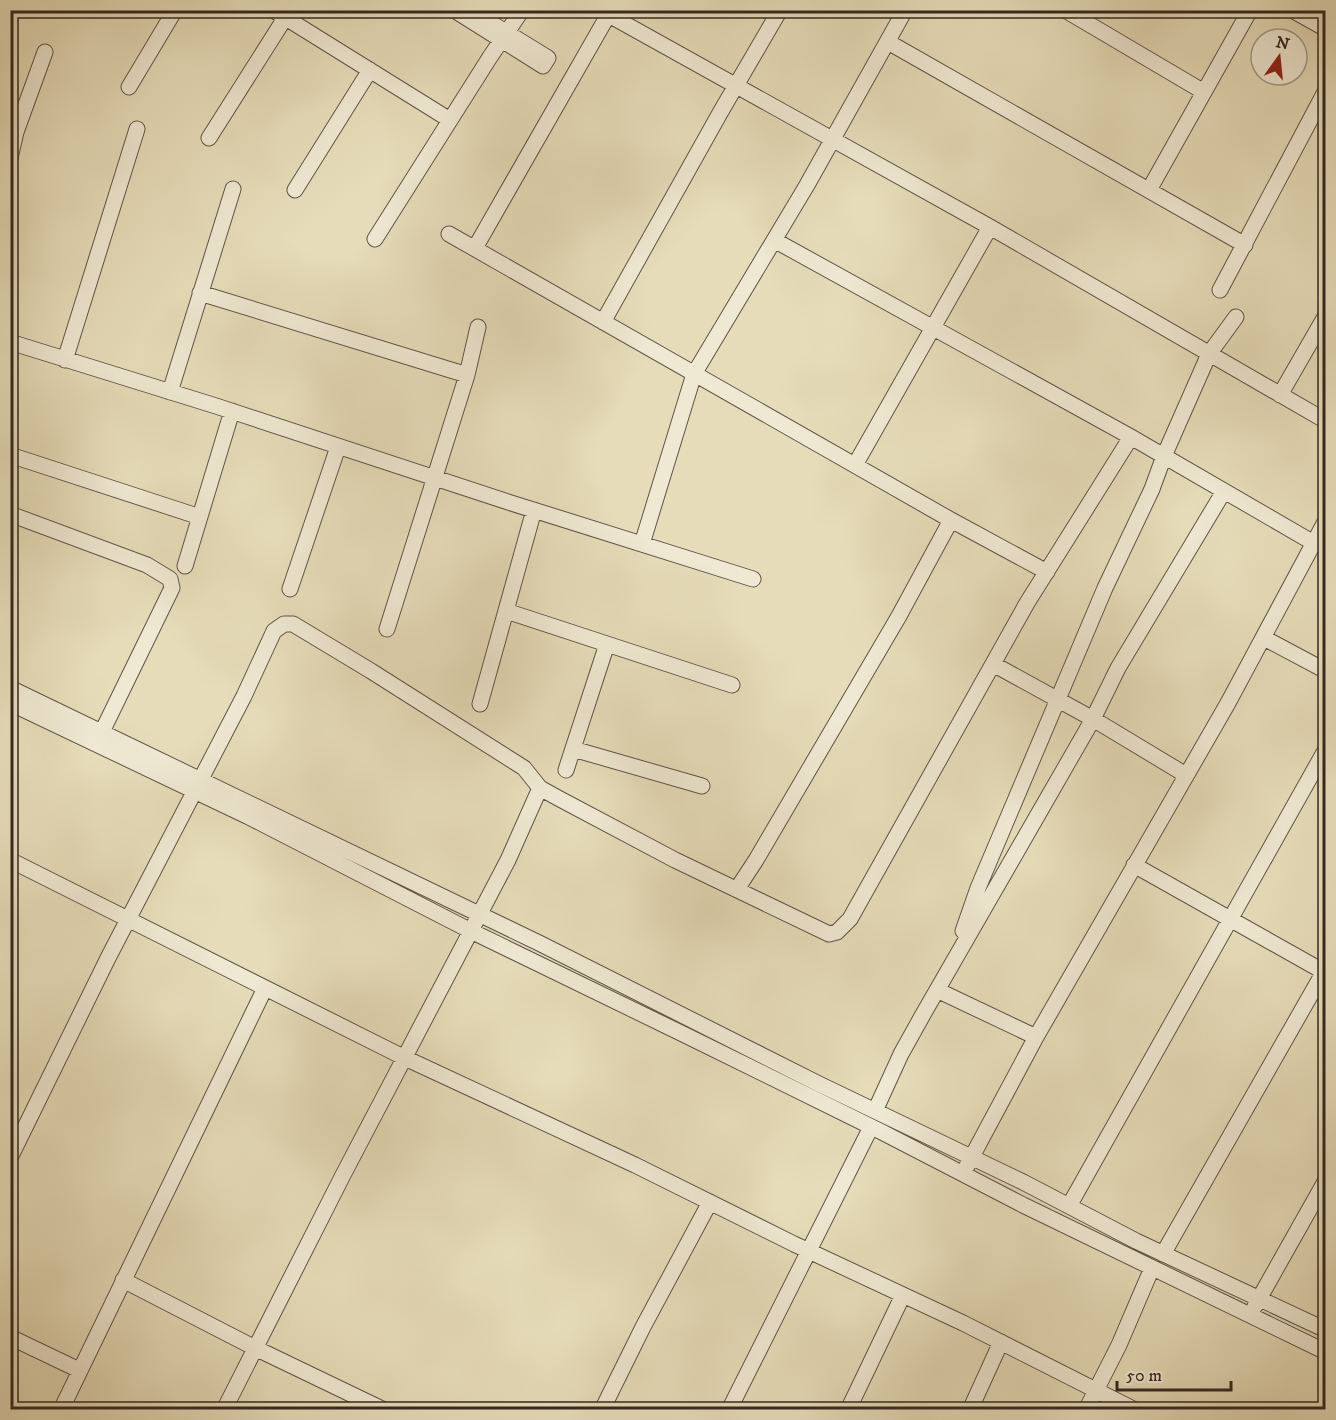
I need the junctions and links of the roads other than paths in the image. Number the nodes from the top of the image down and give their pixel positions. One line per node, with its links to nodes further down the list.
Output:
1 (176, 10): 18 (street)
2 (454, 10): 13 (street)
3 (470, 10): 13 (street)
4 (522, 10): 13 (street)
5 (780, 10): 17 (street)
6 (905, 10): 14 (street)
7 (1065, 10): 20 (street)
8 (1250, 10): 20 (street)
9 (1292, 10): 12 (street)
10 (610, 13): 17 (street); 35 (street)
11 (279, 14): 16 (street); 24 (street)
12 (1326, 29)
13 (504, 37): 21 (street)
14 (888, 42): 25 (street); 29 (street)
15 (45, 52): 23 (street)
16 (370, 70): 21 (street); 28 (street)
17 (736, 86): 25 (street); 40 (street)
18 (129, 87)
19 (1326, 90): 34 (street)
20 (1204, 92): 29 (street)
21 (450, 120): 32 (street)
22 (137, 129): 45 (street)
23 (13, 131): 26 (street)
24 (209, 138)
25 (832, 140): 30 (street); 33 (street)
26 (10, 158)
27 (233, 189): 37 (street)
28 (295, 190)
29 (1149, 190): 34 (street)
30 (990, 227): 42 (street); 44 (street)
31 (449, 234): 35 (street)
32 (375, 239)
33 (774, 240): 42 (street); 46 (street)
34 (1245, 244): 36 (street)
35 (475, 248): 40 (street)
36 (1220, 290)
37 (200, 293): 47 (street); 48 (street)
38 (1326, 315): 49 (street)
39 (1236, 317): 44 (street)
40 (603, 322): 46 (street)
41 (478, 327): 47 (street)
42 (933, 328): 52 (street); 56 (street)
43 (10, 342): 45 (street)
44 (1209, 354): 49 (street); 55 (street)
45 (65, 360): 48 (street)
46 (694, 374): 56 (street); 65 (street)
47 (467, 375): 57 (street)
48 (170, 392): 50 (street)
49 (1280, 395): 51 (street)
50 (232, 411): 53 (street); 61 (street)
51 (1326, 422)
52 (1131, 437): 55 (street); 67 (street)
53 (338, 447): 57 (street); 69 (street)
54 (10, 455): 61 (street)
55 (1164, 456): 58 (street); 78 (street)
56 (855, 465): 62 (street)
57 (433, 478): 59 (street); 71 (street)
58 (1224, 490): 64 (street); 81 (street)
59 (534, 510): 65 (street); 70 (street)
60 (10, 514): 82 (street)
61 (200, 517): 66 (street)
62 (951, 520): 67 (street); 92 (street)
63 (1326, 520): 64 (street)
64 (1312, 542): 72 (street)
65 (642, 544): 68 (street)
66 (185, 566)
67 (1047, 572): 74 (street)
68 (753, 579)
69 (290, 589)
70 (506, 611): 73 (street); 80 (street)
71 (387, 629)
72 (1264, 638): 75 (street); 86 (street)
73 (607, 644): 76 (street); 83 (street)
74 (993, 664): 78 (street); 92 (street)
75 (1326, 671)
76 (732, 685)
77 (10, 688): 82 (street)
78 (1059, 700): 81 (street); 97 (street)
79 (10, 704): 82 (street)
80 (480, 704)
81 (1093, 719): 86 (street); 97 (street)
82 (99, 739): 87 (street)
83 (573, 749): 85 (street); 88 (street)
84 (1326, 749): 95 (street)
85 (566, 770)
86 (1186, 775): 91 (street)
87 (198, 785): 89 (street); 93 (street); 94 (street); 96 (street)
88 (702, 786)
89 (540, 788): 92 (street); 93 (street)
90 (10, 860): 94 (street)
91 (1134, 865): 95 (street); 101 (street)
92 (737, 889)
93 (480, 915): 96 (street); 103 (street)
94 (128, 919): 99 (street); 105 (street)
95 (1230, 919): 98 (street); 110 (street)
96 (471, 931): 102 (street); 104 (street)
97 (951, 965): 100 (street)
98 (1325, 971): 112 (street)
99 (266, 988): 102 (street); 114 (street)
100 (937, 990): 101 (street); 103 (street)
101 (1036, 1037): 106 (street)
102 (405, 1058): 109 (street); 121 (street)
103 (875, 1112): 106 (street)
104 (871, 1127): 107 (street); 111 (street)
105 (10, 1158)
106 (972, 1158): 107 (street); 110 (street)
107 (963, 1173): 113 (street)
108 (1326, 1180): 116 (street)
109 (710, 1202): 111 (street); 128 (street)
110 (1069, 1206): 112 (street)
111 (808, 1250): 115 (street); 129 (street)
112 (1163, 1254): 116 (street)
113 (1152, 1268): 117 (street); 124 (street)
114 (123, 1280): 121 (street); 123 (street)
115 (903, 1295): 120 (street); 130 (street)
116 (1259, 1299): 117 (street); 118 (street)
117 (1250, 1316): 122 (street)
118 (1326, 1330)
119 (10, 1337): 123 (street)
120 (1001, 1342): 124 (street); 131 (street)
121 (255, 1348): 126 (street); 127 (street)
122 (1326, 1352)
123 (79, 1370): 125 (street)
124 (1096, 1390): 132 (street); 133 (street)
125 (61, 1410)
126 (224, 1410)
127 (384, 1410)
128 (602, 1410)
129 (729, 1410)
130 (848, 1410)
131 (970, 1410)
132 (1086, 1410)
133 (1136, 1410)

